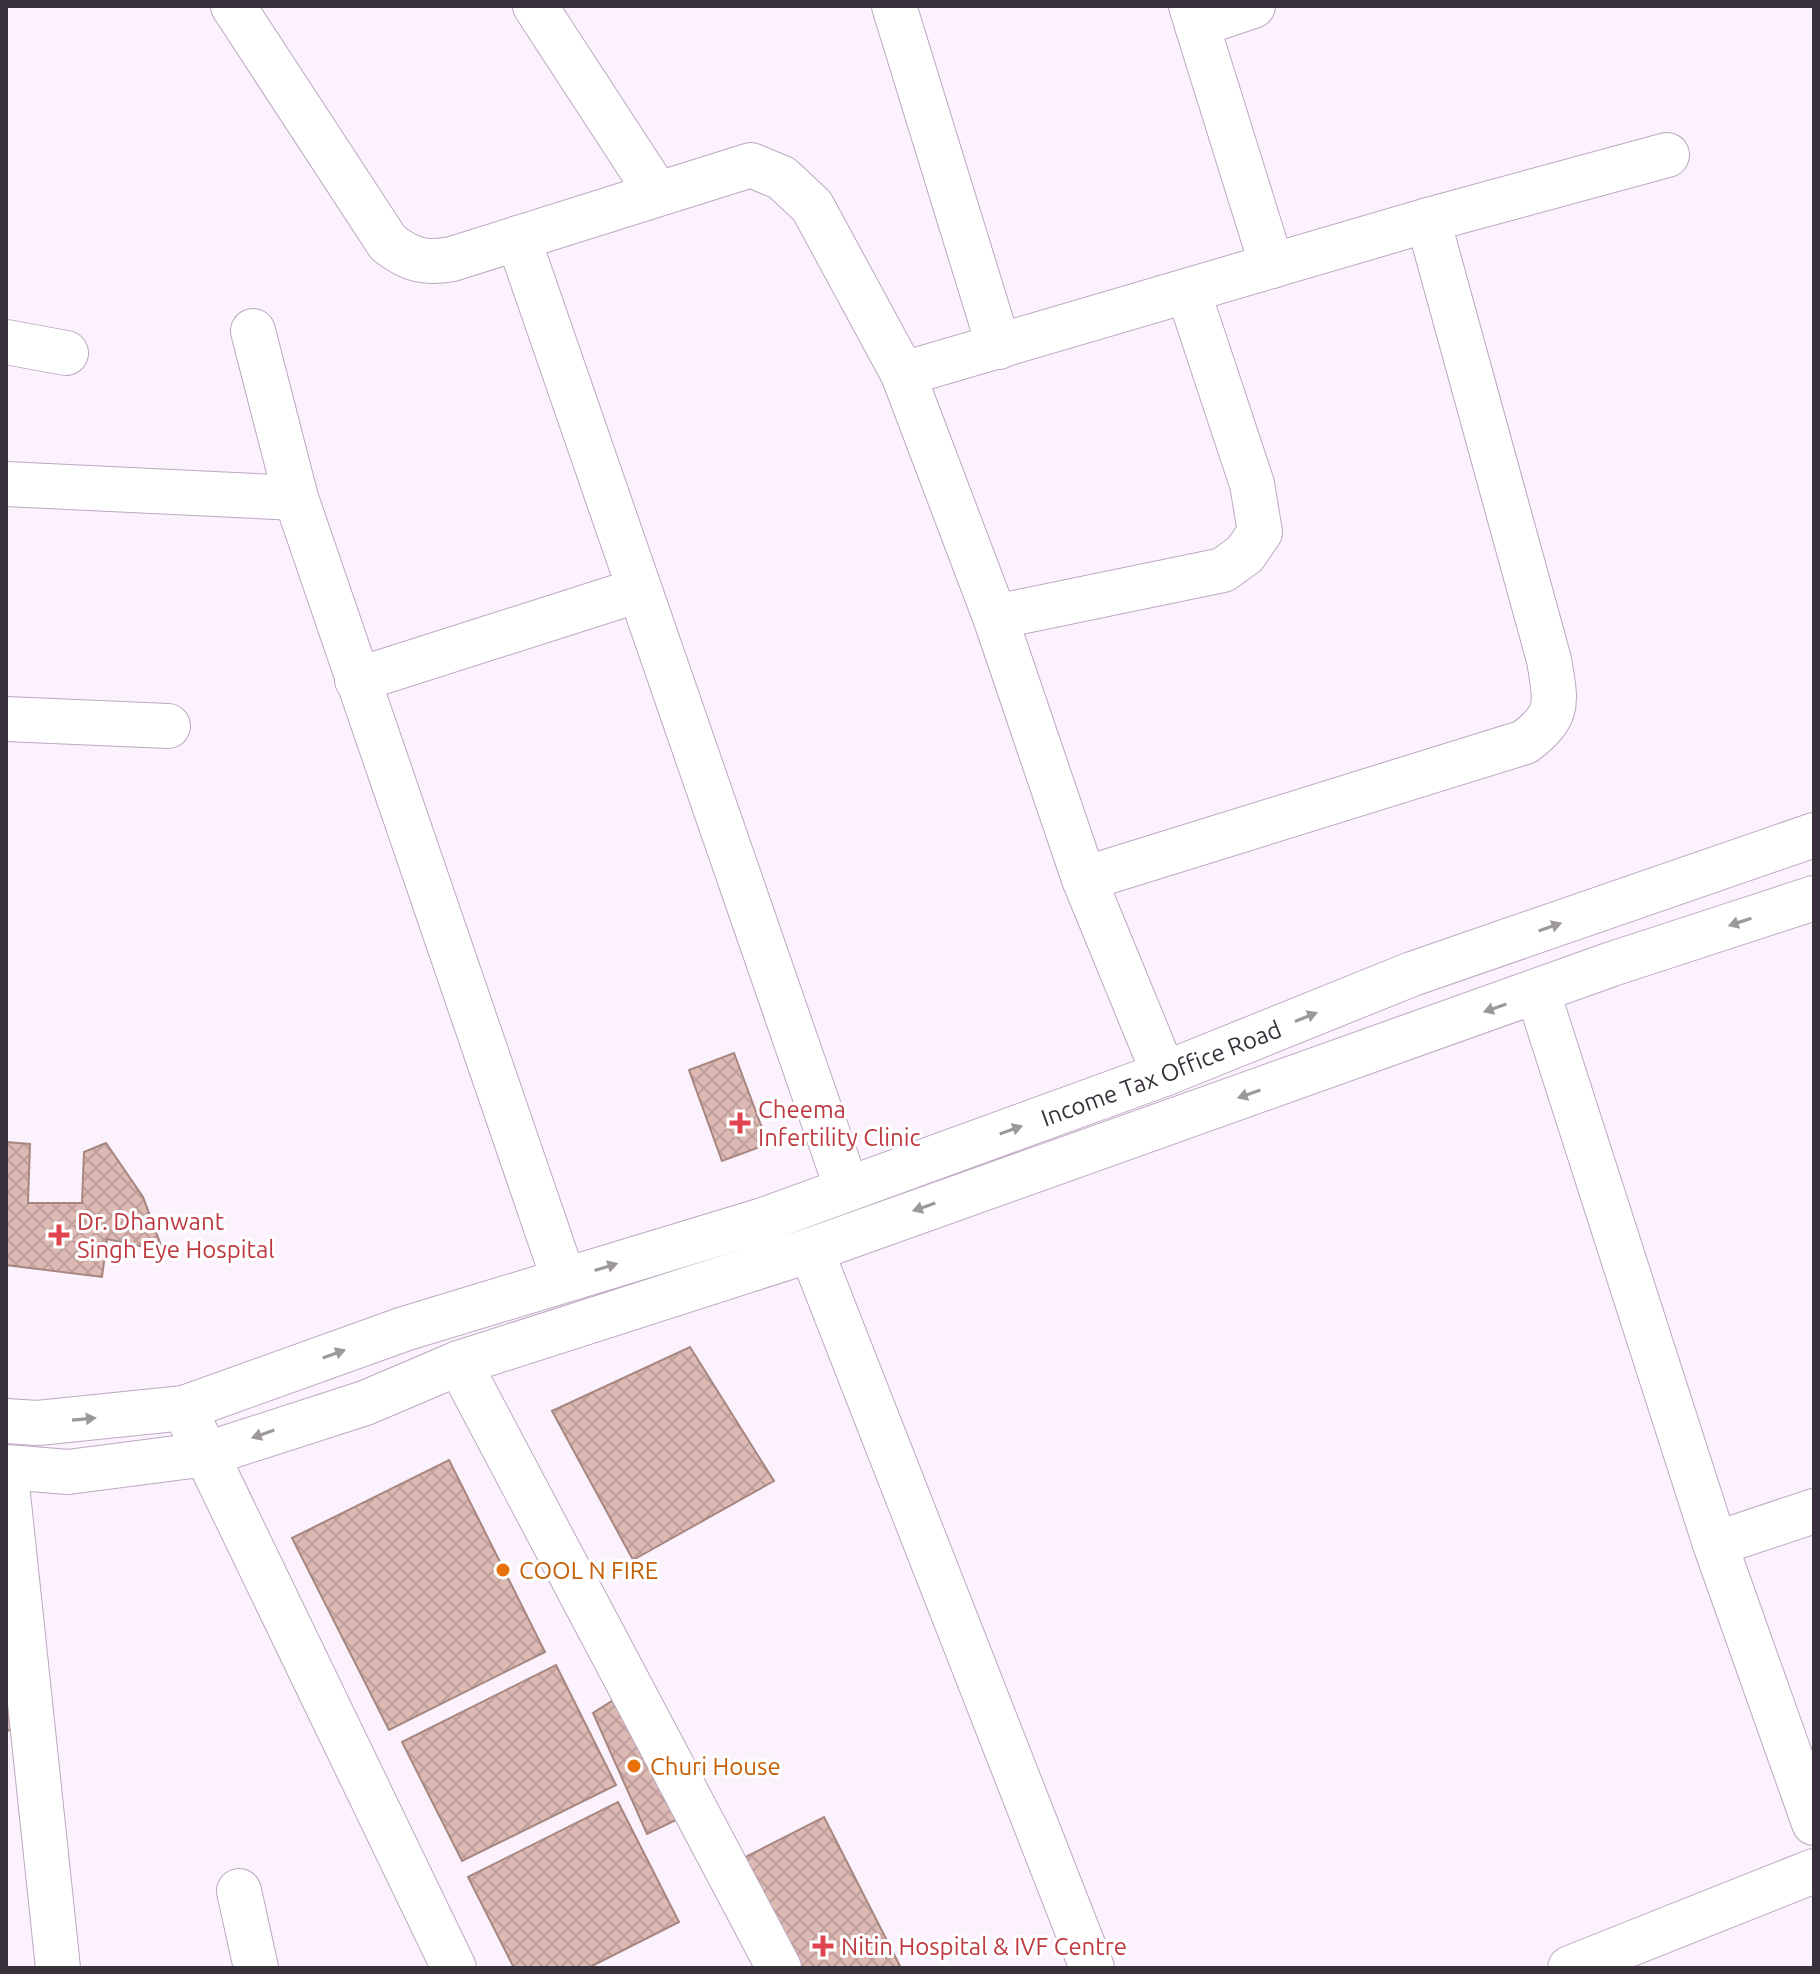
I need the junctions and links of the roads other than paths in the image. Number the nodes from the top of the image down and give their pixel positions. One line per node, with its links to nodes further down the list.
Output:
1 (233, 6): 9 (street)
2 (535, 6): 7 (street)
3 (894, 6): 14 (street)
4 (1253, 6): 5 (street)
5 (1194, 16): 10 (street)
6 (1667, 155): 8 (street)
7 (657, 193): 9 (street); 16 (street)
8 (1428, 220): 10 (street); 25 (street)
9 (518, 238): 19 (street)
10 (1272, 266): 11 (street)
11 (1188, 291): 14 (street); 20 (street)
12 (253, 331): 18 (street)
13 (6, 342): 15 (street)
14 (999, 347): 16 (street)
15 (66, 353)
16 (903, 374): 20 (street)
17 (6, 484): 18 (street)
18 (296, 498): 21 (street)
19 (639, 590): 21 (street); 30 (street)
20 (995, 617): 25 (street)
21 (357, 680): 33 (street)
22 (6, 719): 23 (street)
23 (168, 726)
24 (1814, 835): 28 (street, Income Tax Office Road, one-way to 24)
25 (1084, 879): 28 (street)
26 (1814, 898): 27 (street, one-way to 27)
27 (1538, 993): 31 (street, one-way to 31); 41 (street)
28 (1164, 1074): 29 (street, Income Tax Office Road, one-way to 28)
29 (956, 1150): 30 (street, Income Tax Office Road); 31 (street)
30 (847, 1189): 33 (street, Income Tax Office Road, one-way to 30)
31 (974, 1190): 32 (street, one-way to 32)
32 (811, 1250): 34 (street); 50 (street)
33 (564, 1280): 35 (street, Income Tax Office Road, one-way to 33)
34 (459, 1363): 37 (street, one-way to 37); 46 (street)
35 (184, 1408): 36 (street, Income Tax Office Road, one-way to 35); 37 (street)
36 (6, 1421)
37 (207, 1454): 38 (street); 49 (street)
38 (6, 1467)
39 (6, 1475): 42 (street)
40 (1814, 1511): 41 (street)
41 (1715, 1544): 43 (street)
42 (20, 1740): 47 (street)
43 (1814, 1823)
44 (1814, 1871): 51 (street)
45 (239, 1891): 48 (street)
46 (770, 1965)
47 (58, 1968)
48 (256, 1968)
49 (454, 1968)
50 (1092, 1968)
51 (1570, 1968)

